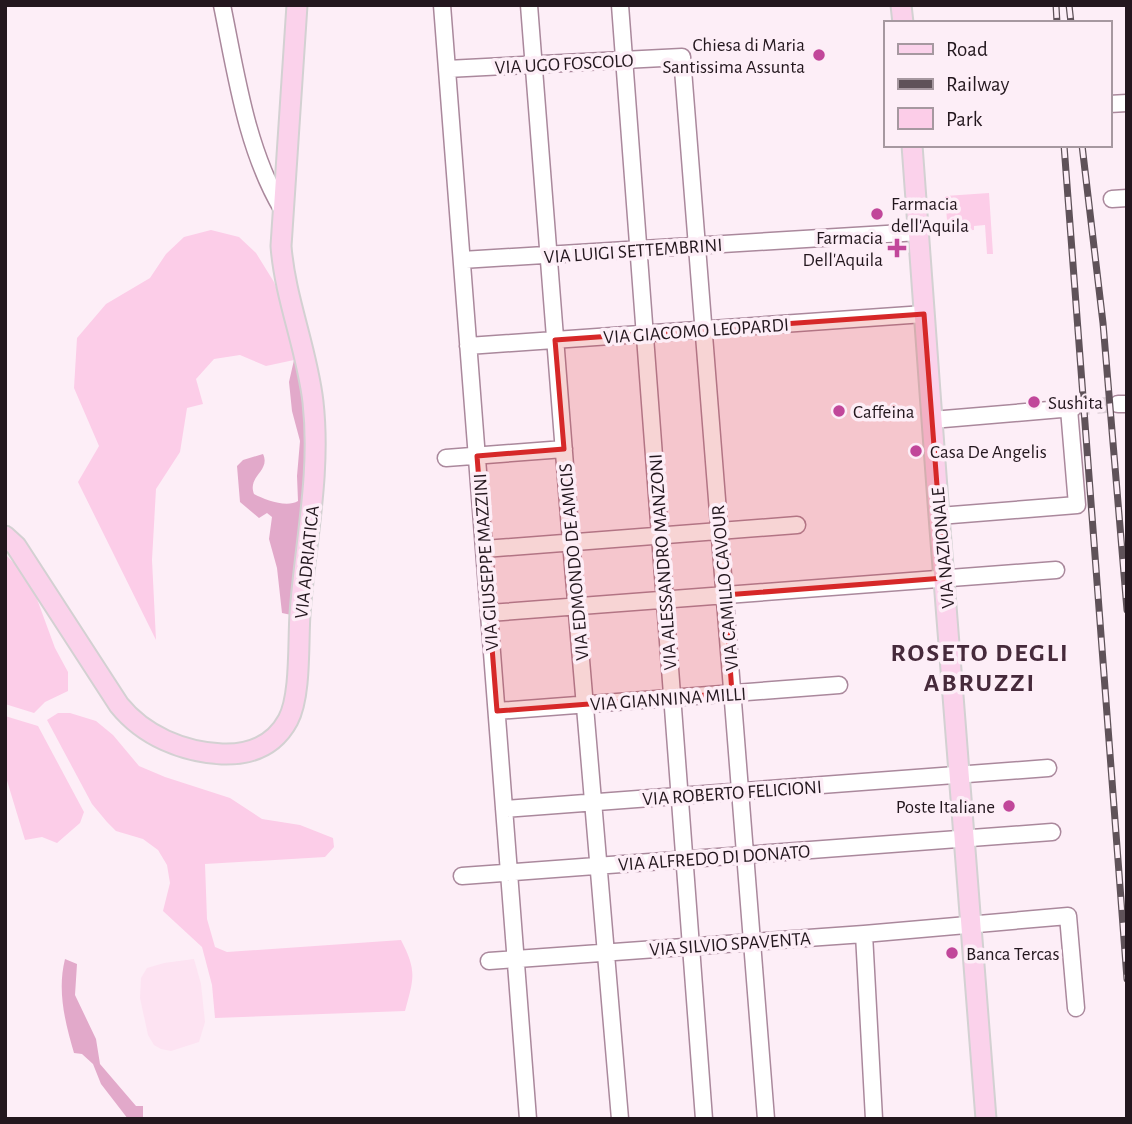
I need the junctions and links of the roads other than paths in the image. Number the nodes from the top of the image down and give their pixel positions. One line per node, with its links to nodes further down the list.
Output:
1 (222, 5): 11 (street)
2 (297, 5): 11 (main road, VIA ADRIATICA)
3 (442, 5): 9 (street, VIA GIUSEPPE MAZZINI)
4 (529, 5): 8 (street, VIA EDMONDO DE AMICIS)
5 (620, 5): 7 (street, VIA ALESSANDRO MANZONI)
6 (682, 57): 7 (street, VIA UGO FOSCOLO); 13 (street, VIA CAMILLO CAVOUR)
7 (624, 61): 8 (street, VIA UGO FOSCOLO); 14 (street, VIA ALESSANDRO MANZONI)
8 (534, 65): 9 (street, VIA UGO FOSCOLO); 15 (street, VIA EDMONDO DE AMICIS)
9 (447, 69): 16 (street, VIA GIUSEPPE MAZZINI)
10 (912, 147): 12 (main road, VIA NAZIONALE)
11 (282, 209): 29 (main road, VIA ADRIATICA)
12 (919, 232): 13 (street, VIA LUIGI SETTEMBRINI); 17 (main road, VIA NAZIONALE)
13 (697, 246): 14 (street, VIA LUIGI SETTEMBRINI); 18 (street, VIA CAMILLO CAVOUR)
14 (638, 250): 15 (street, VIA LUIGI SETTEMBRINI); 19 (street, VIA ALESSANDRO MANZONI)
15 (549, 255): 16 (street, VIA LUIGI SETTEMBRINI); 20 (street, VIA EDMONDO DE AMICIS)
16 (461, 260): 21 (street, VIA GIUSEPPE MAZZINI)
17 (924, 314): 18 (street, VIA GIACOMO LEOPARDI); 22 (main road, VIA NAZIONALE)
18 (704, 329): 19 (street, VIA GIACOMO LEOPARDI); 28 (street, VIA CAMILLO CAVOUR)
19 (644, 333): 20 (street, VIA GIACOMO LEOPARDI); 30 (street, VIA ALESSANDRO MANZONI)
20 (555, 340): 21 (street, VIA GIACOMO LEOPARDI); 23 (street, VIA EDMONDO DE AMICIS)
21 (468, 346): 24 (street, VIA GIUSEPPE MAZZINI)
22 (932, 420): 26 (main road, VIA NAZIONALE); 26 (street)
23 (564, 449): 24 (street); 31 (street, VIA EDMONDO DE AMICIS)
24 (477, 456): 25 (street); 32 (street, VIA GIUSEPPE MAZZINI)
25 (446, 458)
26 (939, 516): 34 (main road, VIA NAZIONALE)
27 (797, 525): 28 (street)
28 (720, 531): 30 (street); 35 (street, VIA CAMILLO CAVOUR)
29 (5, 536)
30 (660, 536): 31 (street); 36 (street, VIA ALESSANDRO MANZONI)
31 (571, 542): 32 (street); 37 (street, VIA EDMONDO DE AMICIS)
32 (484, 549): 38 (street, VIA GIUSEPPE MAZZINI)
33 (1056, 570): 34 (street)
34 (944, 578): 35 (street); 45 (main road, VIA NAZIONALE)
35 (725, 595): 36 (street); 40 (street, VIA CAMILLO CAVOUR)
36 (664, 600): 37 (street); 41 (street, VIA ALESSANDRO MANZONI)
37 (577, 607): 38 (street); 42 (street, VIA EDMONDO DE AMICIS)
38 (489, 613): 43 (street, VIA GIUSEPPE MAZZINI)
39 (839, 685): 40 (street, VIA GIANNINA MILLI)
40 (732, 693): 41 (street, VIA GIANNINA MILLI); 46 (street, VIA CAMILLO CAVOUR)
41 (672, 698): 42 (street, VIA GIANNINA MILLI); 47 (street, VIA ALESSANDRO MANZONI)
42 (585, 704): 43 (street, VIA GIANNINA MILLI); 48 (street, VIA EDMONDO DE AMICIS)
43 (497, 711): 49 (street, VIA GIUSEPPE MAZZINI)
44 (1048, 768): 45 (street, VIA ROBERTO FELICIONI)
45 (960, 775): 46 (street, VIA ROBERTO FELICIONI); 51 (main road, VIA NAZIONALE)
46 (740, 791): 47 (street, VIA ROBERTO FELICIONI); 52 (street, VIA CAMILLO CAVOUR)
47 (679, 796): 48 (street, VIA ROBERTO FELICIONI); 53 (street, VIA ALESSANDRO MANZONI)
48 (594, 802): 49 (street, VIA ROBERTO FELICIONI); 54 (street, VIA EDMONDO DE AMICIS)
49 (504, 809): 55 (street, VIA GIUSEPPE MAZZINI)
50 (1052, 832): 51 (street, VIA ALFREDO DI DONATO)
51 (965, 838): 52 (street, VIA ALFREDO DI DONATO); 57 (main road, VIA NAZIONALE)
52 (745, 854): 53 (street, VIA ALFREDO DI DONATO); 59 (street, VIA CAMILLO CAVOUR)
53 (684, 859): 54 (street, VIA ALFREDO DI DONATO); 60 (street, VIA ALESSANDRO MANZONI)
54 (599, 866): 55 (street, VIA ALFREDO DI DONATO); 61 (street, VIA EDMONDO DE AMICIS)
55 (509, 873): 56 (street, VIA ALFREDO DI DONATO); 62 (street, VIA GIUSEPPE MAZZINI)
56 (462, 876)
57 (971, 923): 58 (street, VIA SILVIO SPAVENTA); 64 (street, VIA SILVIO SPAVENTA); 71 (main road, VIA NAZIONALE)
58 (864, 934): 59 (street, VIA SILVIO SPAVENTA); 69 (street)
59 (752, 941): 60 (street, VIA SILVIO SPAVENTA); 68 (street, VIA CAMILLO CAVOUR)
60 (691, 946): 61 (street, VIA SILVIO SPAVENTA); 67 (street, VIA ALESSANDRO MANZONI)
61 (607, 951): 62 (street, VIA SILVIO SPAVENTA); 66 (street, VIA EDMONDO DE AMICIS)
62 (516, 959): 63 (street, VIA SILVIO SPAVENTA); 65 (street, VIA GIUSEPPE MAZZINI)
63 (489, 961)
64 (1076, 1008)
65 (528, 1119)
66 (620, 1119)
67 (704, 1119)
68 (766, 1119)
69 (874, 1119)
70 (978, 1119): 71 (street)
71 (986, 1119)

